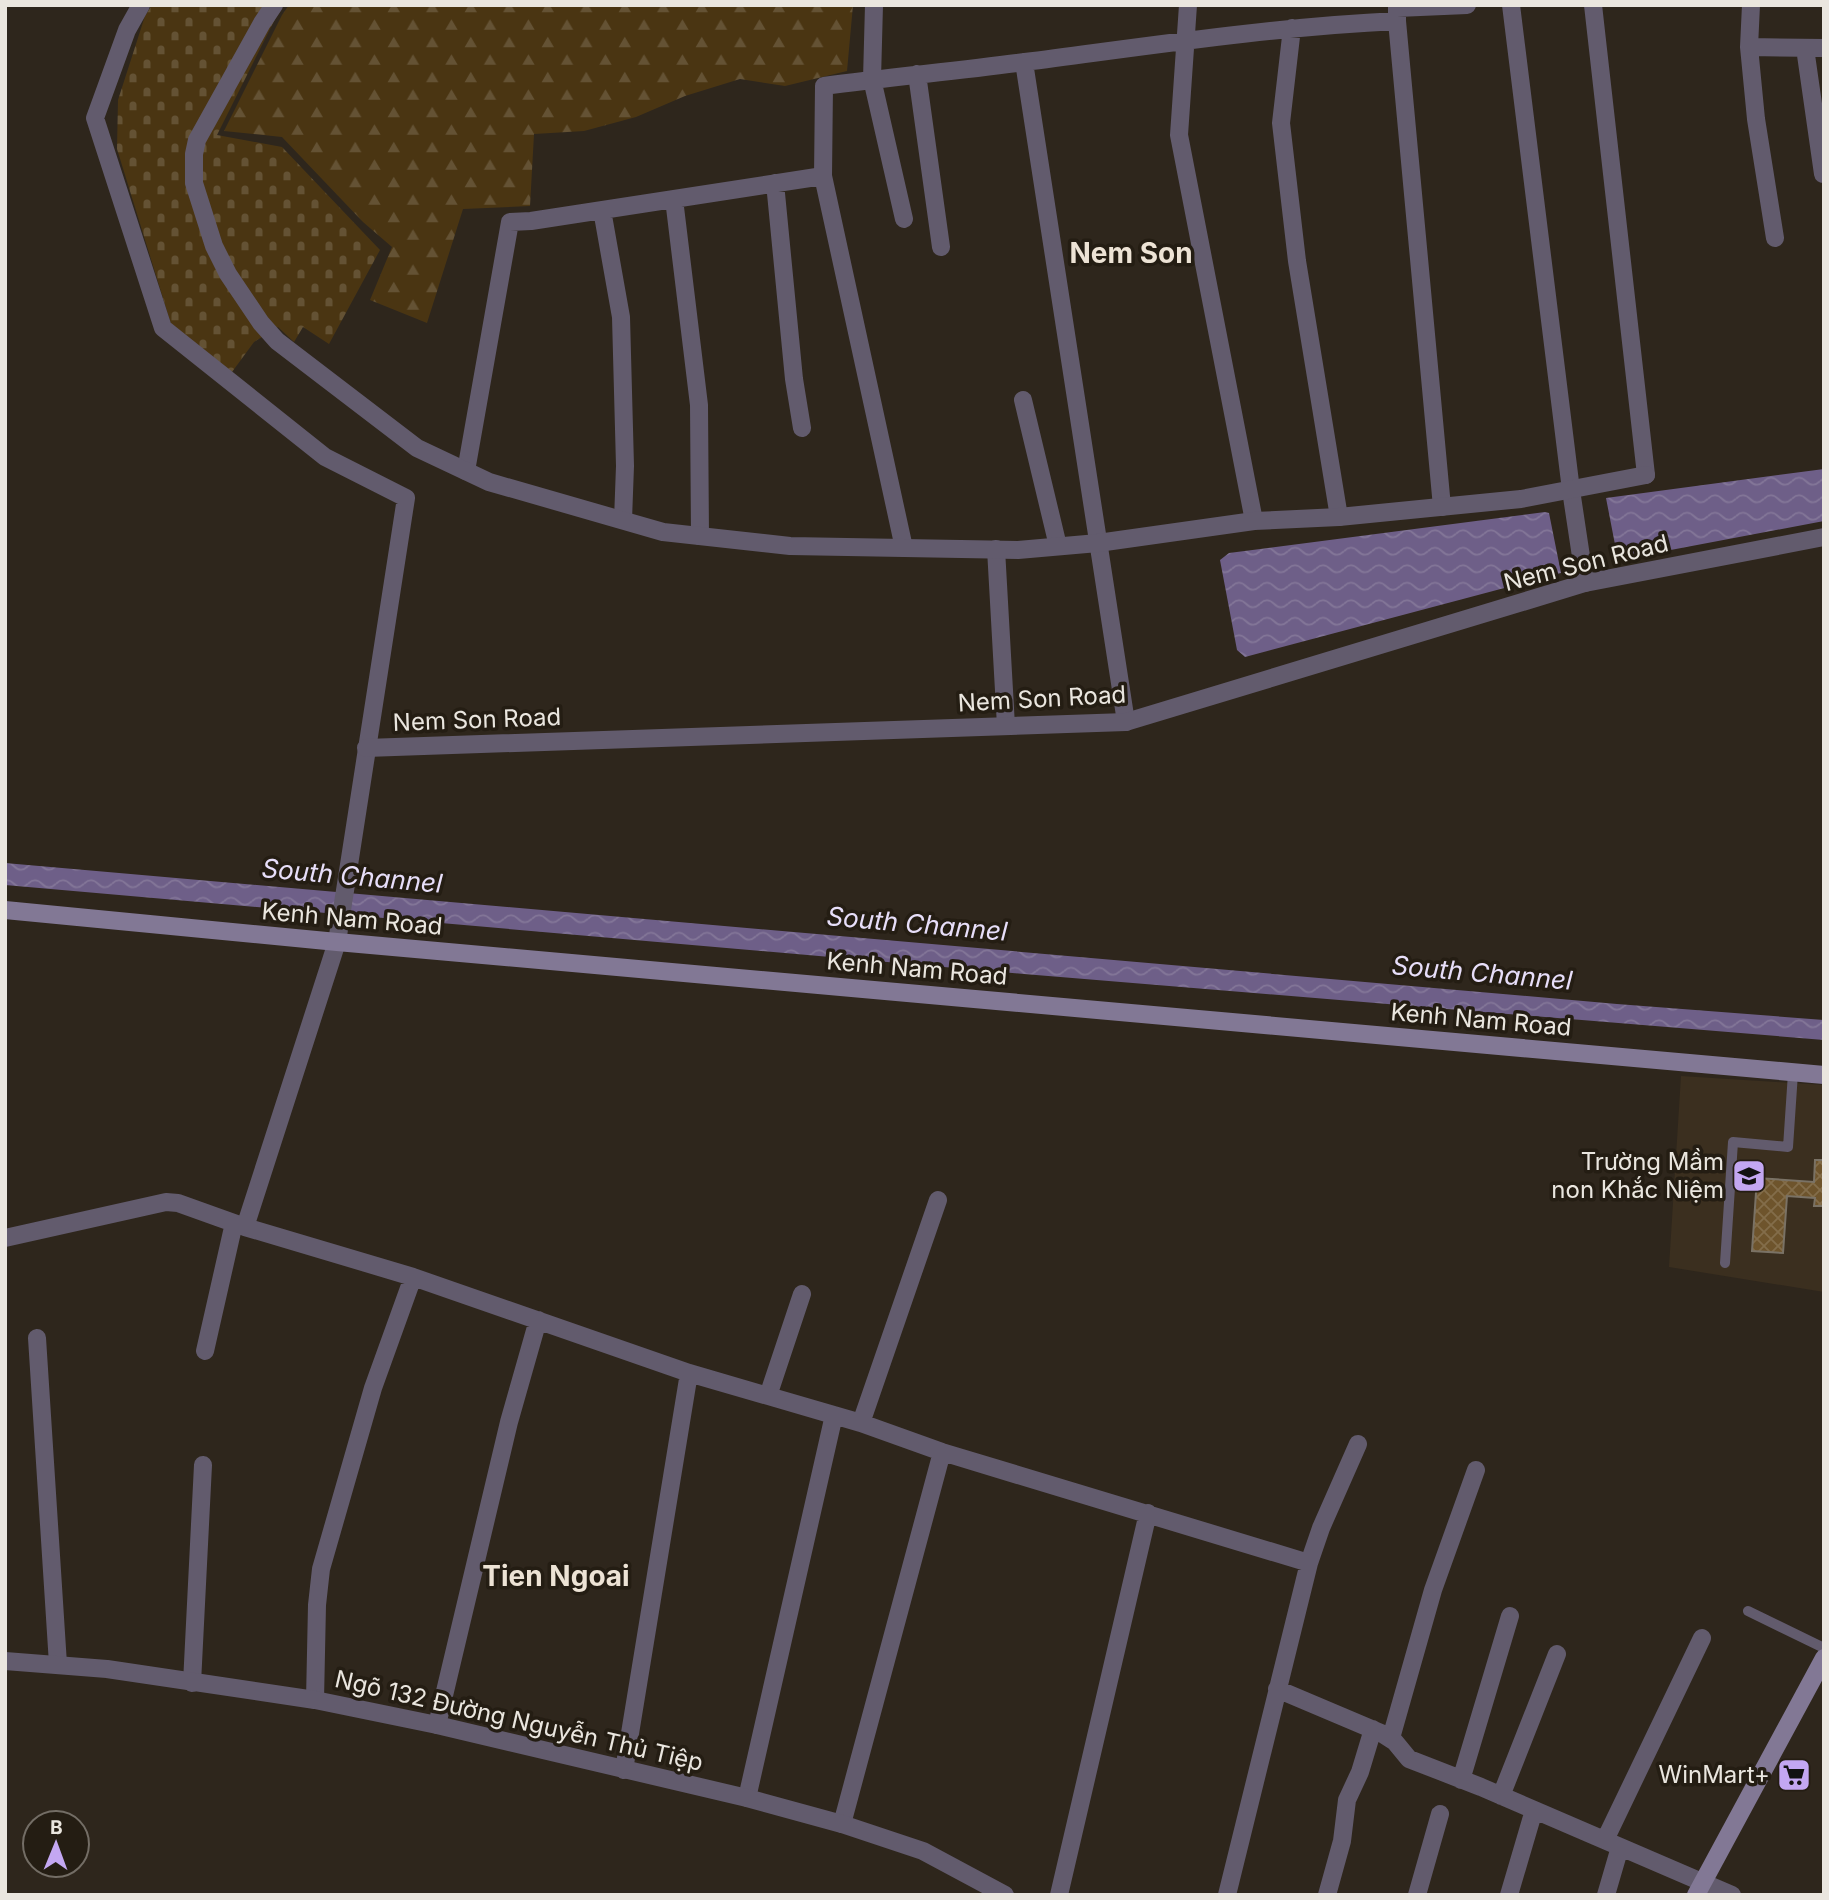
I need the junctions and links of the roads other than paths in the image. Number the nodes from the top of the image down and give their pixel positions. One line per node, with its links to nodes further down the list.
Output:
1 (141, 5): 42 (street)
2 (274, 5): 27 (street)
3 (874, 5): 16 (street)
4 (1188, 5): 11 (street)
5 (1466, 5): 9 (street)
6 (1511, 5): 28 (street)
7 (1592, 5): 28 (street)
8 (1751, 5): 12 (street)
9 (1397, 11): 10 (street); 29 (street)
10 (1292, 28): 11 (street); 30 (street)
11 (1187, 39): 14 (street); 32 (street)
12 (1749, 47): 13 (street); 23 (street)
13 (1814, 48): 17 (street)
14 (1024, 62): 15 (street); 35 (street)
15 (917, 74): 16 (street); 24 (street)
16 (872, 79): 18 (street); 22 (street)
17 (1822, 174)
18 (823, 176): 19 (street); 37 (street)
19 (775, 183): 20 (street); 26 (street)
20 (674, 198): 21 (street); 33 (street)
21 (602, 210): 27 (street); 31 (street)
22 (904, 219)
23 (1775, 239)
24 (941, 247)
25 (1023, 400): 36 (street)
26 (802, 428)
27 (466, 471): 31 (street)
28 (1571, 490): 29 (street); 39 (street)
29 (1441, 507): 30 (street)
30 (1339, 517): 32 (street)
31 (622, 520): 33 (street)
32 (1254, 521): 35 (street)
33 (700, 536): 37 (street)
34 (1824, 537): 39 (street, Nem Son Road)
35 (1097, 543): 36 (street); 40 (street)
36 (1058, 546): 38 (street)
37 (904, 548): 38 (street)
38 (996, 549): 41 (street)
39 (1585, 583): 40 (street, Nem Son Road)
40 (1126, 722): 41 (street, Nem Son Road)
41 (1006, 726): 42 (street, Nem Son Road)
42 (366, 748): 44 (street)
43 (5, 910): 44 (main road, Kenh Nam Road)
44 (337, 941): 45 (main road, Kenh Nam Road); 48 (street)
45 (1793, 1073): 46 (main road, Kenh Nam Road); 50 (lane)
46 (1824, 1075)
47 (938, 1199): 59 (street)
48 (239, 1225): 49 (street); 51 (street); 55 (street)
49 (5, 1238)
50 (1725, 1264)
51 (413, 1277): 53 (street); 76 (street)
52 (802, 1294): 57 (street)
53 (538, 1320): 56 (street); 77 (street)
54 (37, 1338): 73 (street)
55 (205, 1351)
56 (689, 1373): 57 (street); 80 (street)
57 (768, 1396): 58 (street)
58 (834, 1415): 59 (street); 83 (street)
59 (860, 1423): 61 (street)
60 (1358, 1444): 65 (street)
61 (942, 1452): 64 (street); 86 (street)
62 (203, 1465): 74 (street)
63 (1476, 1470): 79 (street)
64 (1148, 1513): 65 (street); 90 (street)
65 (1309, 1563): 75 (street)
66 (1748, 1611): 69 (lane)
67 (1510, 1615): 81 (street)
68 (1702, 1638): 87 (street)
69 (1824, 1648)
70 (1557, 1654): 82 (street)
71 (1823, 1659): 88 (main road)
72 (5, 1661): 73 (street, Ngõ 132 Đường Nguyễn Thủ Tiệp)
73 (58, 1664): 74 (street, Ngõ 132 Đường Nguyễn Thủ Tiệp)
74 (192, 1683): 76 (street, Ngõ 132 Đường Nguyễn Thủ Tiệp)
75 (1277, 1689): 78 (street); 91 (street)
76 (315, 1700): 77 (street, Ngõ 132 Đường Nguyễn Thủ Tiệp)
77 (437, 1725): 80 (street, Ngõ 132 Đường Nguyễn Thủ Tiệp)
78 (1373, 1729): 79 (street); 92 (street)
79 (1391, 1738): 81 (street)
80 (624, 1770): 83 (street, Ngõ 132 Đường Nguyễn Thủ Tiệp)
81 (1461, 1780): 82 (street)
82 (1501, 1796): 84 (street)
83 (747, 1798): 86 (street, Ngõ 132 Đường Nguyễn Thủ Tiệp)
84 (1534, 1810): 87 (street); 94 (street)
85 (1440, 1814): 93 (street)
86 (842, 1824): 89 (street, Ngõ 132 Đường Nguyễn Thủ Tiệp)
87 (1612, 1843): 88 (street); 95 (street)
88 (1699, 1888): 96 (street)
89 (1005, 1895)
90 (1059, 1895)
91 (1227, 1895)
92 (1327, 1895)
93 (1417, 1895)
94 (1509, 1895)
95 (1606, 1895)
96 (1732, 1895)

